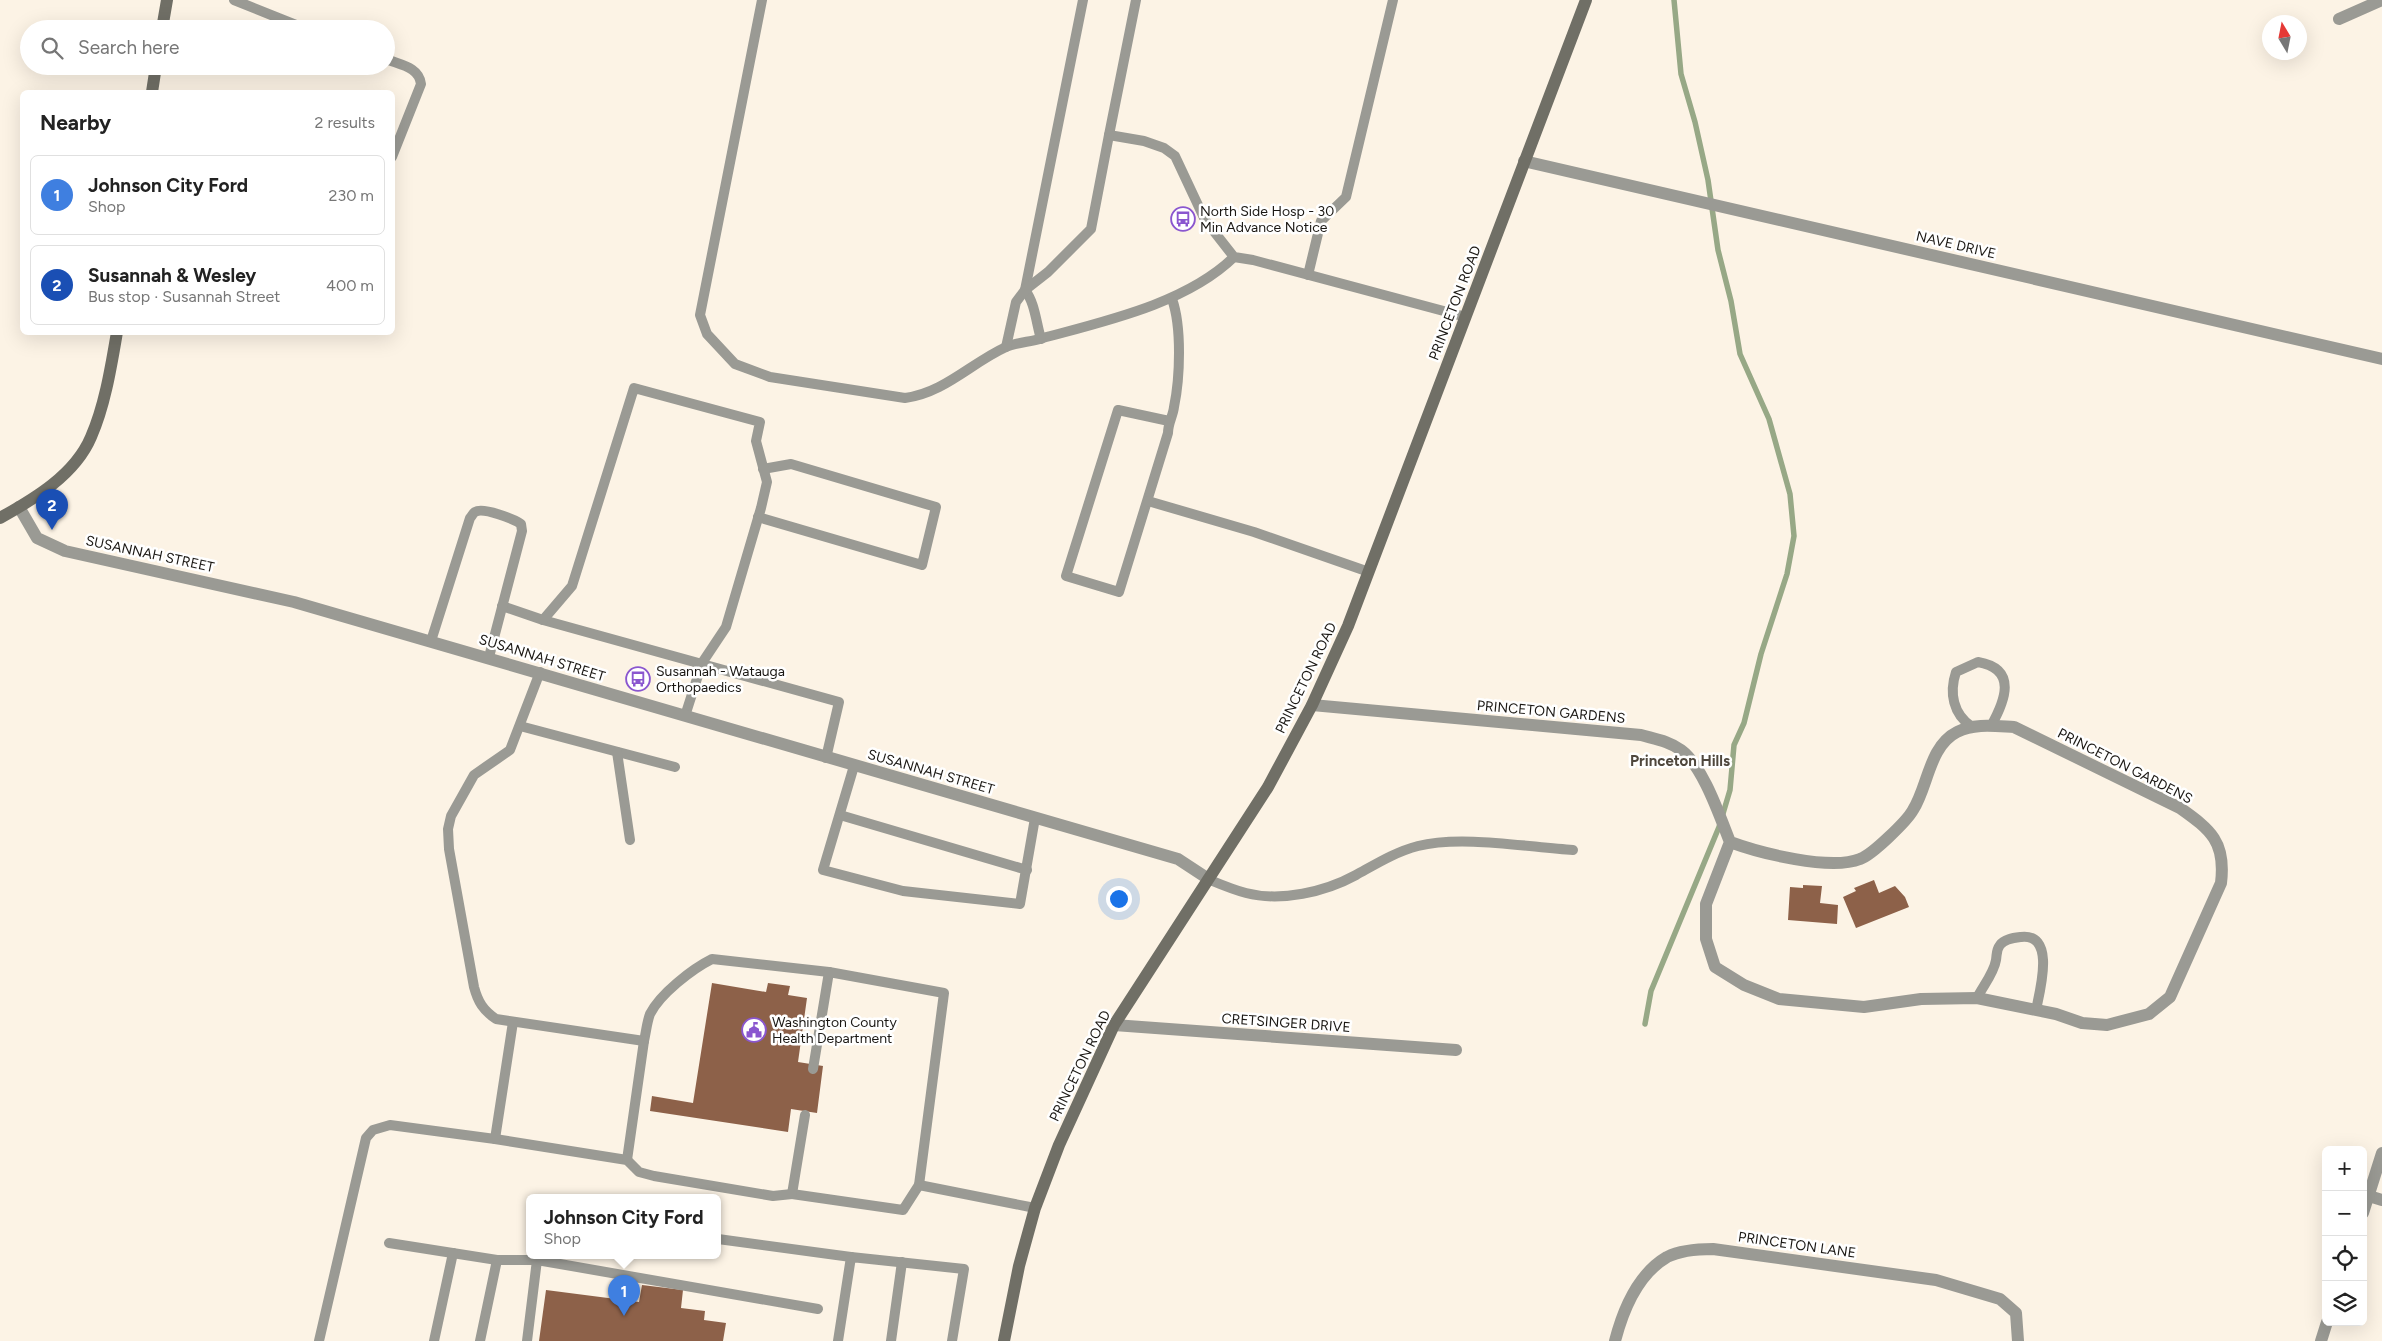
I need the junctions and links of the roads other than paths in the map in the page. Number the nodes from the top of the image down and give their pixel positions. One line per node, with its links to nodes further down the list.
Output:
1 (167, 0): 10 (street)
2 (234, 0): 11 (lane)
3 (762, 0): 25 (lane)
4 (1083, 0): 20 (lane)
5 (1136, 0): 15 (lane)
6 (1393, 0): 19 (lane)
7 (1586, 0): 17 (street, PRINCETON ROAD)
8 (2382, 0): 9 (street)
9 (2339, 19)
10 (164, 20)
11 (284, 20)
12 (395, 62): 16 (lane)
13 (155, 75): 14 (street)
14 (152, 90)
15 (1109, 135): 18 (lane); 20 (lane)
16 (395, 149)
17 (1524, 161): 22 (street, PRINCETON ROAD); 26 (street, NAVE DRIVE)
18 (1234, 257): 19 (lane); 21 (lane)
19 (1308, 275): 22 (lane)
20 (1025, 290): 24 (lane); 25 (lane)
21 (1172, 299): 24 (lane); 27 (lane)
22 (1466, 317): 33 (street, PRINCETON ROAD)
23 (116, 335): 30 (street)
24 (1041, 339): 25 (lane)
25 (1006, 347)
26 (2382, 359)
27 (1168, 421): 29 (lane); 29 (lane)
28 (763, 469): 31 (lane); 31 (lane); 35 (lane)
29 (1148, 502): 33 (lane)
30 (19, 507): 32 (street); 36 (street, SUSANNAH STREET)
31 (758, 517): 38 (lane)
32 (0, 518)
33 (1369, 572): 40 (street, PRINCETON ROAD)
34 (502, 606): 35 (lane); 36 (lane); 37 (lane)
35 (543, 620): 38 (lane)
36 (431, 641): 37 (street, SUSANNAH STREET)
37 (489, 658): 39 (street, SUSANNAH STREET)
38 (702, 664): 41 (lane); 46 (lane)
39 (540, 672): 41 (street, SUSANNAH STREET); 42 (lane)
40 (1312, 705): 52 (street, PRINCETON GARDENS); 55 (street, PRINCETON ROAD)
41 (684, 716): 46 (street, SUSANNAH STREET)
42 (520, 726): 45 (lane); 59 (lane)
43 (1991, 726): 44 (street, PRINCETON GARDENS); 44 (lane); 58 (street, PRINCETON GARDENS)
44 (1972, 727): 52 (street, PRINCETON GARDENS)
45 (617, 752): 48 (lane); 51 (lane)
46 (826, 758): 47 (street, SUSANNAH STREET)
47 (854, 766): 49 (lane); 50 (street, SUSANNAH STREET)
48 (675, 767)
49 (840, 815): 54 (lane); 54 (lane)
50 (1035, 818): 54 (lane); 55 (street, SUSANNAH STREET)
51 (630, 840)
52 (1730, 842): 57 (street, PRINCETON GARDENS)
53 (1573, 850): 55 (lane)
54 (1026, 870)
55 (1210, 880): 60 (street, PRINCETON ROAD)
56 (829, 972): 61 (lane); 63 (lane); 68 (lane)
57 (1977, 998): 58 (street, PRINCETON GARDENS); 58 (lane)
58 (2036, 1010)
59 (513, 1022): 61 (lane); 65 (lane)
60 (1114, 1025): 62 (street, CRETSINGER DRIVE); 73 (street, PRINCETON ROAD)
61 (644, 1041): 67 (lane)
62 (1456, 1050)
63 (813, 1069)
64 (805, 1115): 69 (lane)
65 (495, 1139): 67 (lane); 85 (lane)
66 (2382, 1153): 70 (street)
67 (627, 1160): 69 (lane)
68 (919, 1185): 69 (lane); 73 (lane)
69 (792, 1194)
70 (2369, 1196): 71 (street); 72 (street)
71 (2382, 1200)
72 (2367, 1202)
73 (1035, 1208): 92 (street, PRINCETON ROAD)
74 (721, 1239): 77 (lane)
75 (389, 1243): 76 (lane)
76 (453, 1253): 81 (lane); 86 (lane)
77 (851, 1257): 82 (lane); 89 (lane)
78 (526, 1258): 81 (lane)
79 (537, 1259): 88 (lane)
80 (548, 1259): 83 (lane)
81 (496, 1260): 87 (lane)
82 (902, 1262): 90 (lane); 91 (lane)
83 (818, 1310)
84 (2326, 1326): 95 (street)
85 (319, 1341)
86 (434, 1341)
87 (480, 1341)
88 (527, 1341)
89 (838, 1341)
90 (891, 1341)
91 (952, 1341)
92 (1004, 1341)
93 (1615, 1341): 94 (street, PRINCETON LANE)
94 (2018, 1341)
95 (2320, 1341)

